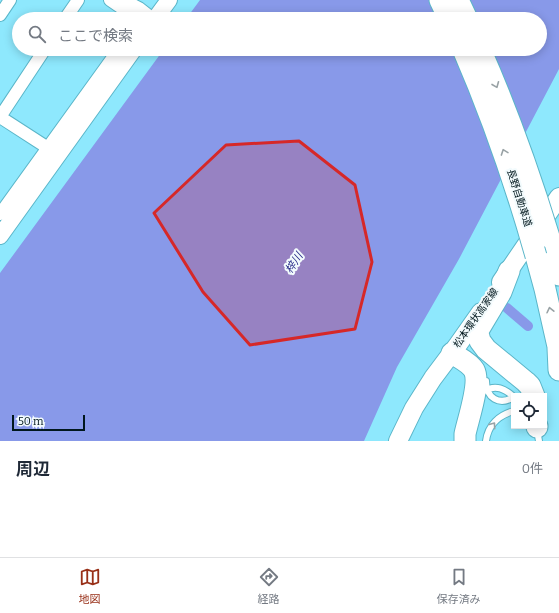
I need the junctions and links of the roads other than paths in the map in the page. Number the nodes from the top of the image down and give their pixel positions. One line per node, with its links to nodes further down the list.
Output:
1 (10, 0): 14 (street)
2 (78, 0): 8 (street)
3 (111, 0): 9 (street)
4 (123, 0): 10 (street)
5 (169, 0): 11 (street)
6 (440, 0): 12 (highway)
7 (458, 0): 13 (highway)
8 (70, 12)
9 (128, 12)
10 (144, 12)
11 (160, 12)
12 (446, 12)
13 (464, 12)
14 (0, 15)
15 (40, 56): 20 (street)
16 (114, 56): 21 (street)
17 (129, 56): 24 (street)
18 (465, 56): 27 (highway, 長野自動車道, one-way to 18, bridge)
19 (483, 56): 26 (highway, 長野自動車道, one-way to 26, bridge)
20 (0, 117): 21 (street)
21 (48, 148): 23 (street)
22 (558, 200): 25 (main road)
23 (0, 214)
24 (0, 236)
25 (509, 271): 28 (highway)
26 (559, 275)
27 (559, 350): 29 (highway, 長野自動車道)
28 (467, 354): 31 (highway); 32 (highway); 34 (main road, 松本環状高家線)
29 (559, 370)
30 (486, 375): 32 (lane)
31 (518, 391): 32 (lane); 32 (lane)
32 (480, 396): 35 (highway)
33 (511, 412): 36 (lane, one-way to 33)
34 (398, 441)
35 (465, 441)
36 (486, 441)

